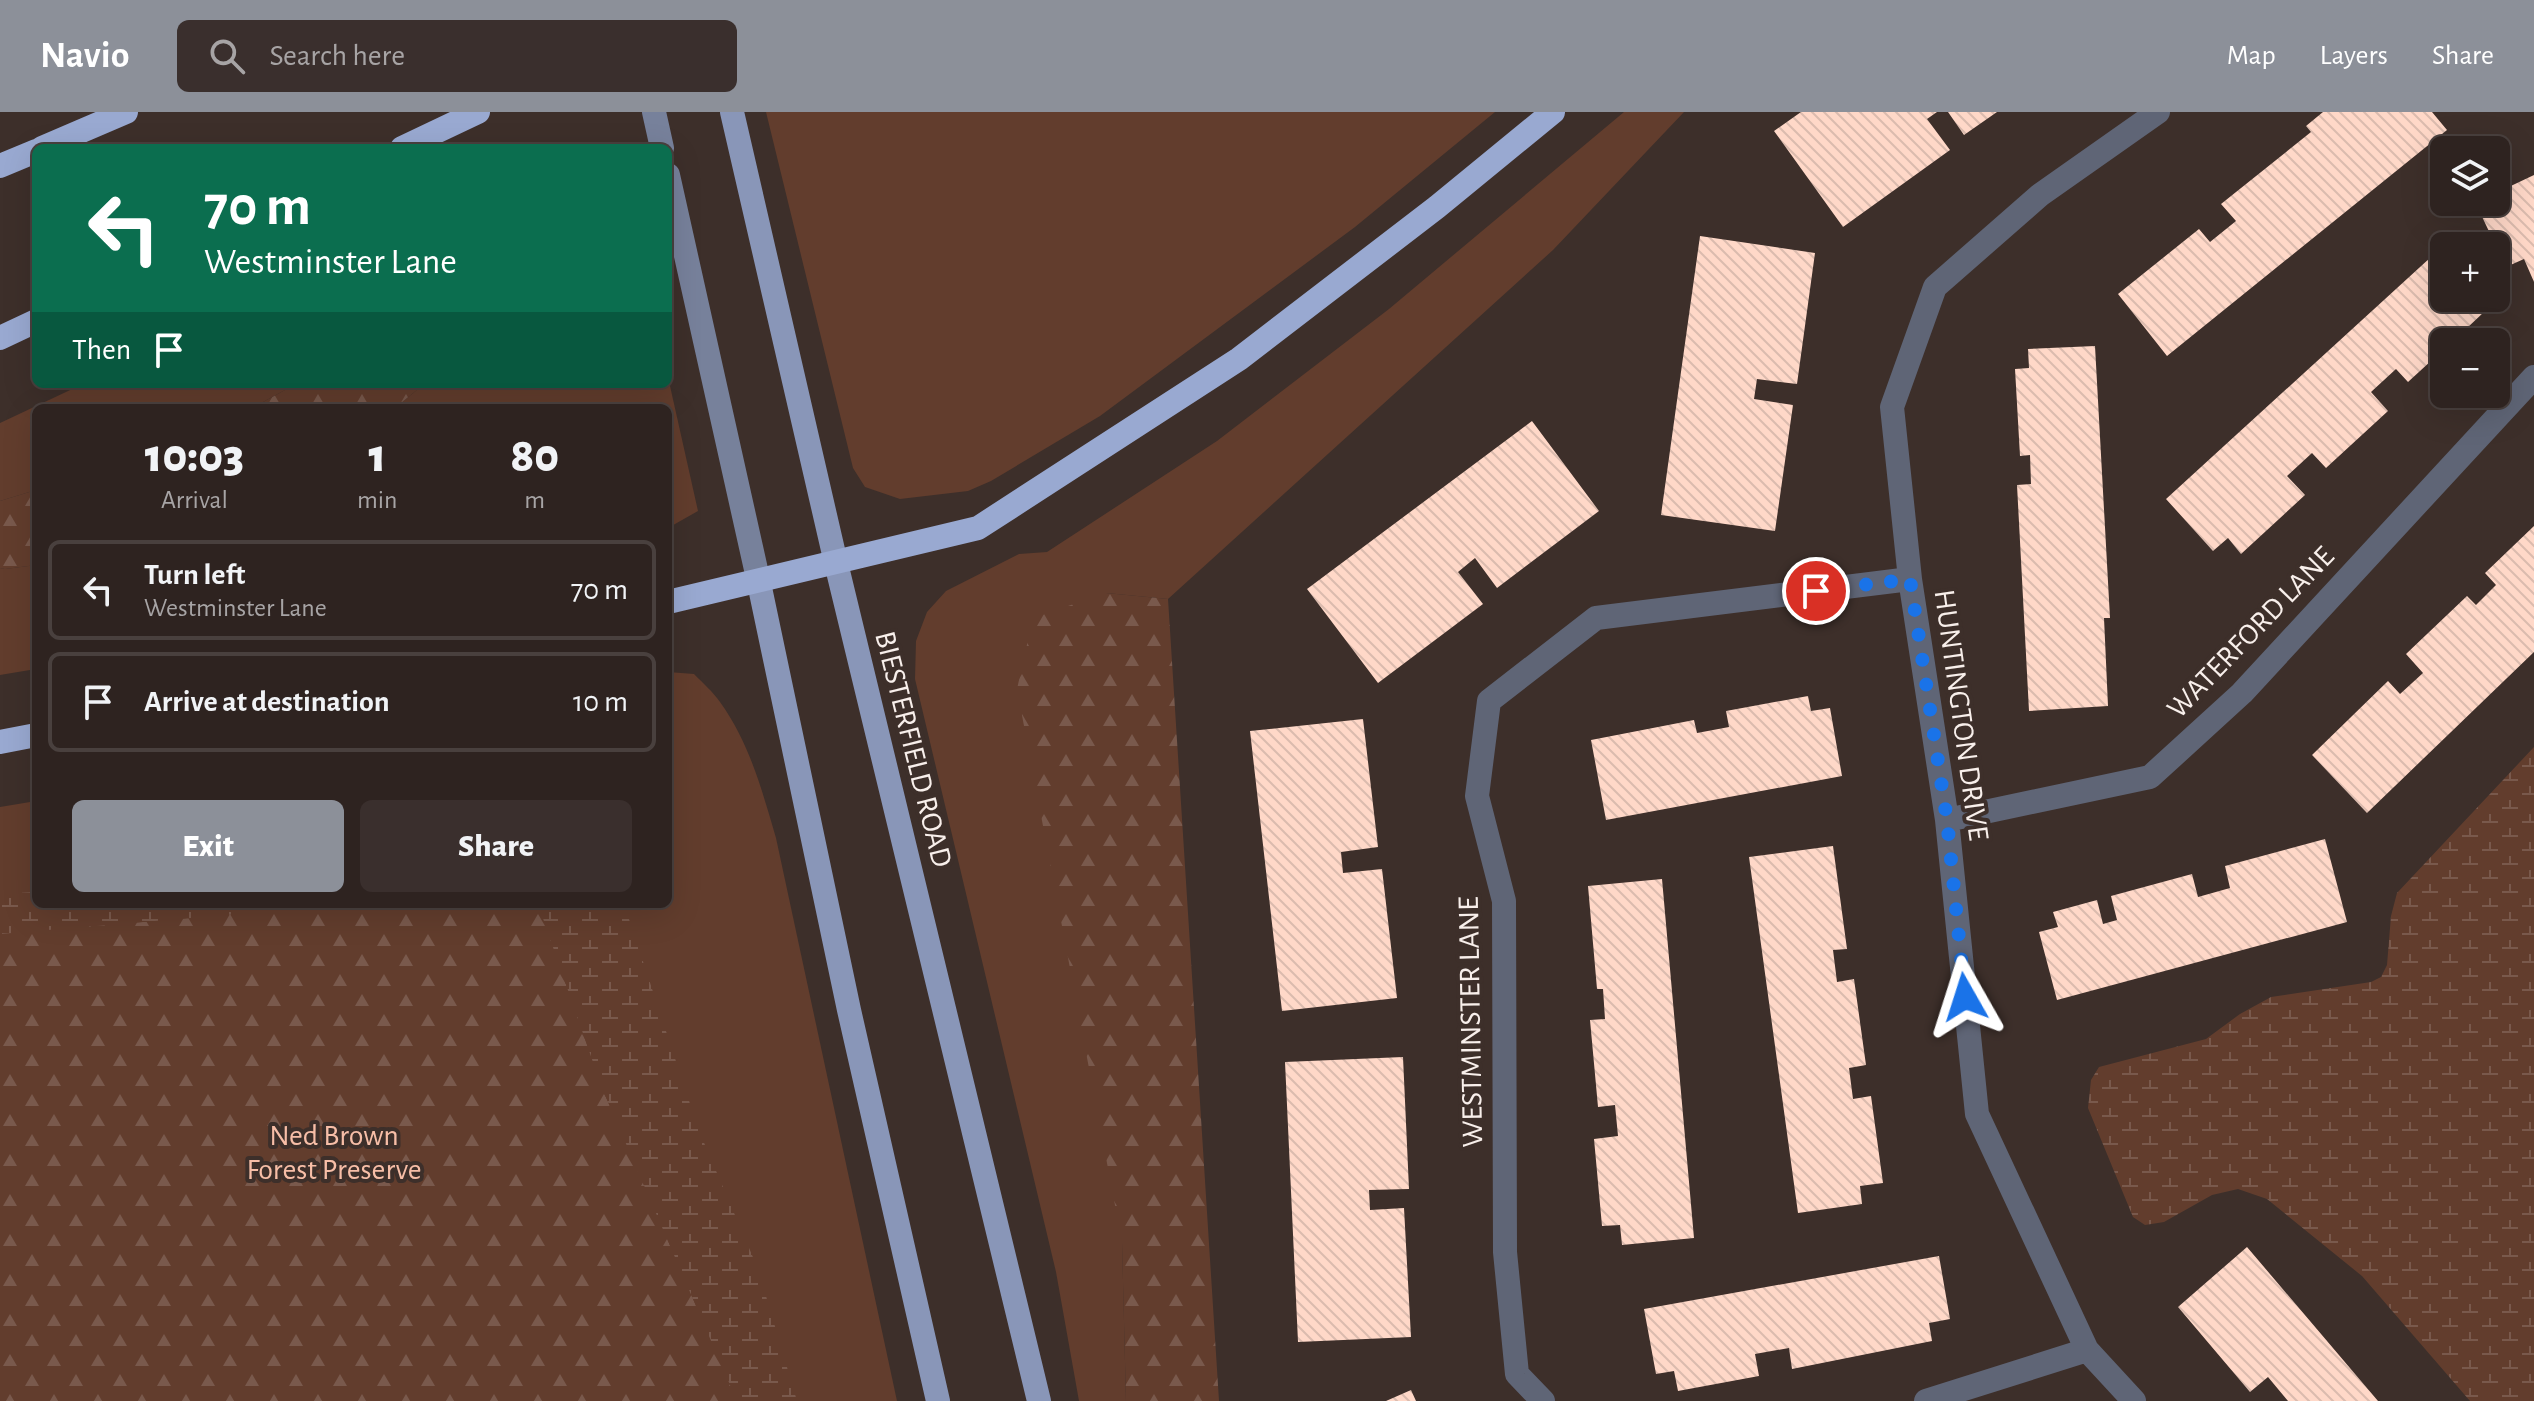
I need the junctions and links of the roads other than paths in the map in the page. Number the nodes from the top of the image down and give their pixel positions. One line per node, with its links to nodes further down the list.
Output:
1 (126, 112): 7 (highway)
2 (478, 112): 8 (highway)
3 (654, 112): 9 (main road)
4 (732, 112): 16 (main road, BIESTERFIELD ROAD)
5 (1553, 112): 16 (highway)
6 (2158, 112): 17 (street, HUNTINGTON DRIVE)
7 (51, 144)
8 (410, 144)
9 (661, 144)
10 (32, 153): 11 (highway)
11 (0, 166)
12 (672, 192): 18 (main road)
13 (32, 323): 14 (highway)
14 (0, 338)
15 (2534, 377): 22 (street, WATERFORD LANE)
16 (836, 563): 18 (highway); 25 (main road, BIESTERFIELD ROAD)
17 (1910, 579): 22 (street, HUNTINGTON DRIVE); 26 (street, WESTMINSTER LANE)
18 (759, 583): 19 (highway); 24 (main road)
19 (672, 601)
20 (32, 736): 21 (highway)
21 (0, 742)
22 (1947, 820): 23 (street, HUNTINGTON DRIVE)
23 (2087, 1350): 27 (street); 28 (street, HUNTINGTON DRIVE)
24 (938, 1401)
25 (1039, 1401)
26 (1543, 1401)
27 (1926, 1401)
28 (2134, 1401)

